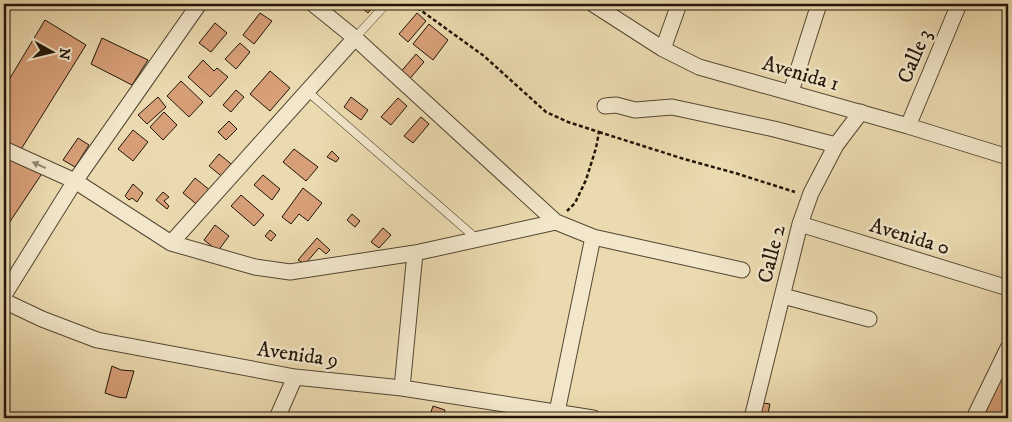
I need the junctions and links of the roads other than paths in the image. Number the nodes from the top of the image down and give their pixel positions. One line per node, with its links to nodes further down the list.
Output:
1 (199, 4): 18 (street)
2 (313, 4): 8 (street)
3 (386, 4): 8 (lane)
4 (593, 4): 9 (street, Avenida 1)
5 (679, 4): 9 (street)
6 (820, 4): 11 (street)
7 (959, 4): 14 (street, Calle 3)
8 (355, 38): 10 (street); 19 (street)
9 (663, 50): 11 (street, Avenida 1)
10 (307, 91): 22 (lane); 23 (street)
11 (791, 92): 13 (street, Avenida 1)
12 (605, 106): 15 (street)
13 (861, 112): 14 (street, Avenida 1); 15 (street, Calle 2)
14 (908, 126): 17 (street, Avenida 1)
15 (836, 145): 20 (street, Calle 2)
16 (4, 149): 18 (street, one-way to 16)
17 (1008, 157)
18 (75, 181): 23 (street); 27 (street)
19 (556, 222): 21 (street); 22 (street)
20 (800, 224): 26 (street, Avenida 0); 28 (street, Calle 2)
21 (593, 237): 25 (street); 35 (street)
22 (477, 239): 24 (street)
23 (170, 244): 24 (street)
24 (414, 253): 33 (street)
25 (742, 270)
26 (1008, 288)
27 (4, 295)
28 (782, 296): 30 (street); 38 (street, Calle 2)
29 (4, 301): 32 (street, Avenida 9)
30 (869, 319)
31 (1008, 348): 39 (street)
32 (295, 377): 33 (street, Avenida 9); 36 (street)
33 (402, 388): 34 (street, Avenida 9)
34 (514, 412): 35 (street, Avenida 9)
35 (557, 412): 37 (street, Avenida 9)
36 (276, 418)
37 (593, 418)
38 (752, 418)
39 (974, 418)

